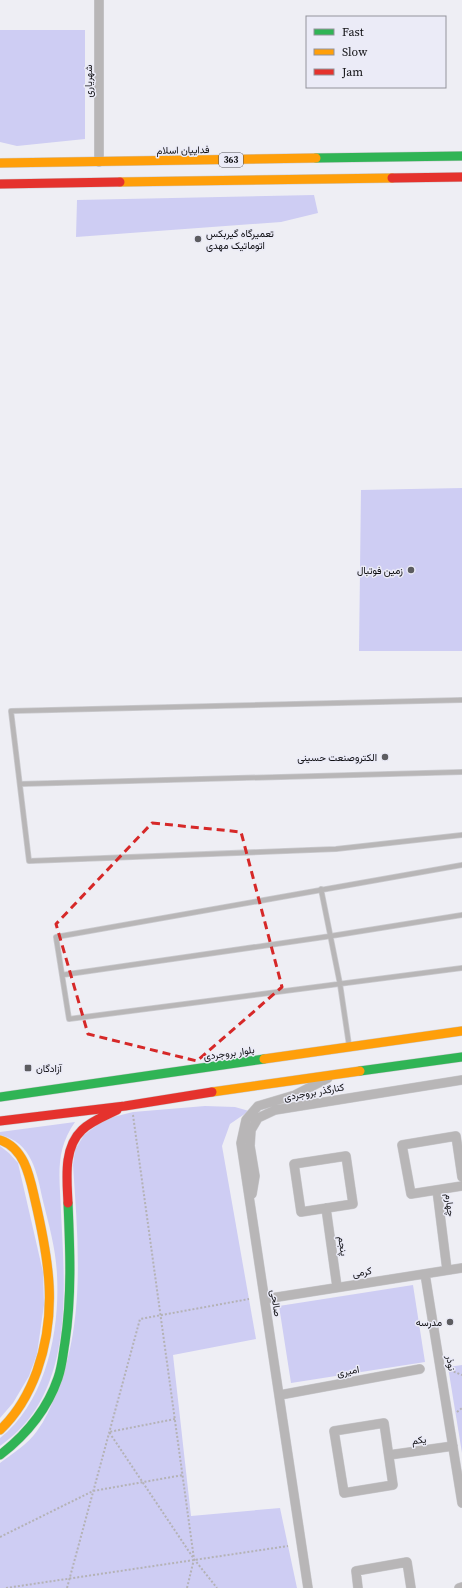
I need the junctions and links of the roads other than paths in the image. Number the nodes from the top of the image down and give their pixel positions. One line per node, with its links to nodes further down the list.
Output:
1 (99, 0): 4 (street, شهریاری)
2 (0, 155): 6 (main road)
3 (462, 156): 4 (main road, فداییان اسلام / 363)
4 (99, 162): 6 (main road, فداییان اسلام / 363)
5 (0, 163): 6 (main road, فداییان اسلام / 363)
6 (27, 163)
7 (462, 177): 8 (main road, 363)
8 (0, 184)
9 (462, 700): 11 (lane)
10 (462, 772): 11 (lane)
11 (20, 784): 12 (lane)
12 (462, 835)
13 (462, 865): 14 (lane)
14 (321, 889): 16 (lane); 18 (lane)
15 (462, 915): 16 (lane)
16 (331, 936): 18 (lane); 19 (lane)
17 (462, 968): 19 (lane)
18 (62, 975): 19 (lane)
19 (340, 984): 21 (lane)
20 (462, 1030): 21 (main road, بلوار بروجردی)
21 (349, 1047): 25 (main road, بلوار بروجردی)
22 (462, 1057): 23 (main road)
23 (333, 1075): 26 (main road); 32 (street, صالحی)
24 (462, 1080): 32 (street, کنارگذر بروجردی)
25 (0, 1097)
26 (125, 1106): 27 (main road); 43 (main road)
27 (0, 1121)
28 (0, 1140): 41 (main road)
29 (462, 1177): 31 (street)
30 (462, 1186): 31 (street)
31 (437, 1190): 35 (street, چهارم)
32 (250, 1203): 38 (street, صالحی)
33 (326, 1208): 33 (street); 37 (street, پنجم)
34 (462, 1268): 35 (street, کرمی)
35 (447, 1270): 36 (street, کرمی)
36 (425, 1274): 37 (street, کرمی); 42 (street, نوذر)
37 (337, 1288): 38 (street, کرمی)
38 (265, 1299): 40 (street, صالحی)
39 (420, 1369): 40 (street, امیری)
40 (280, 1395): 48 (street, صالحی)
41 (0, 1430)
42 (453, 1446): 44 (street, یکم); 45 (street, نوذر)
43 (0, 1455)
44 (389, 1455): 44 (street)
45 (460, 1478): 46 (street, نوذر)
46 (462, 1503)
47 (462, 1587): 51 (street)
48 (308, 1588)
49 (358, 1588): 50 (street)
50 (411, 1588)
51 (458, 1588)

